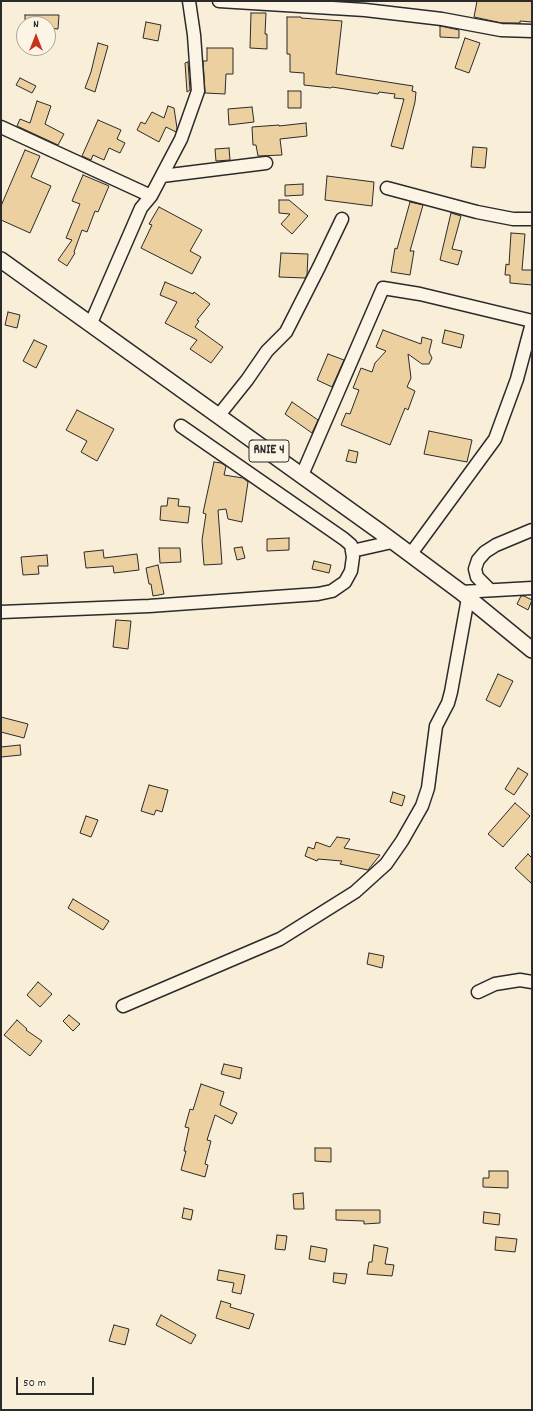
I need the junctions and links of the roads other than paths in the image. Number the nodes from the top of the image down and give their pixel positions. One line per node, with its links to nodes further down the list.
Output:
1 (189, 1): 6 (street)
2 (219, 1): 3 (street)
3 (532, 31)
4 (1, 127): 8 (street)
5 (266, 163): 6 (street)
6 (162, 176): 8 (street)
7 (387, 188): 10 (street)
8 (151, 196): 13 (street)
9 (342, 219): 14 (street)
10 (532, 219)
11 (1, 260): 13 (main road, RNIE 4)
12 (532, 322): 16 (street); 20 (street)
13 (91, 323): 14 (main road, RNIE 4)
14 (219, 415): 16 (main road, RNIE 4)
15 (181, 426): 19 (street)
16 (302, 476): 18 (main road, RNIE 4)
17 (532, 530): 22 (street)
18 (392, 542): 19 (street); 20 (main road, RNIE 4)
19 (352, 551): 24 (street)
20 (410, 554): 23 (main road, RNIE 4)
21 (532, 588): 22 (street)
22 (490, 590): 23 (street)
23 (465, 595): 25 (main road, RNIE 4); 28 (street)
24 (1, 612)
25 (532, 650)
26 (532, 982): 27 (street)
27 (478, 992)
28 (123, 1006)

